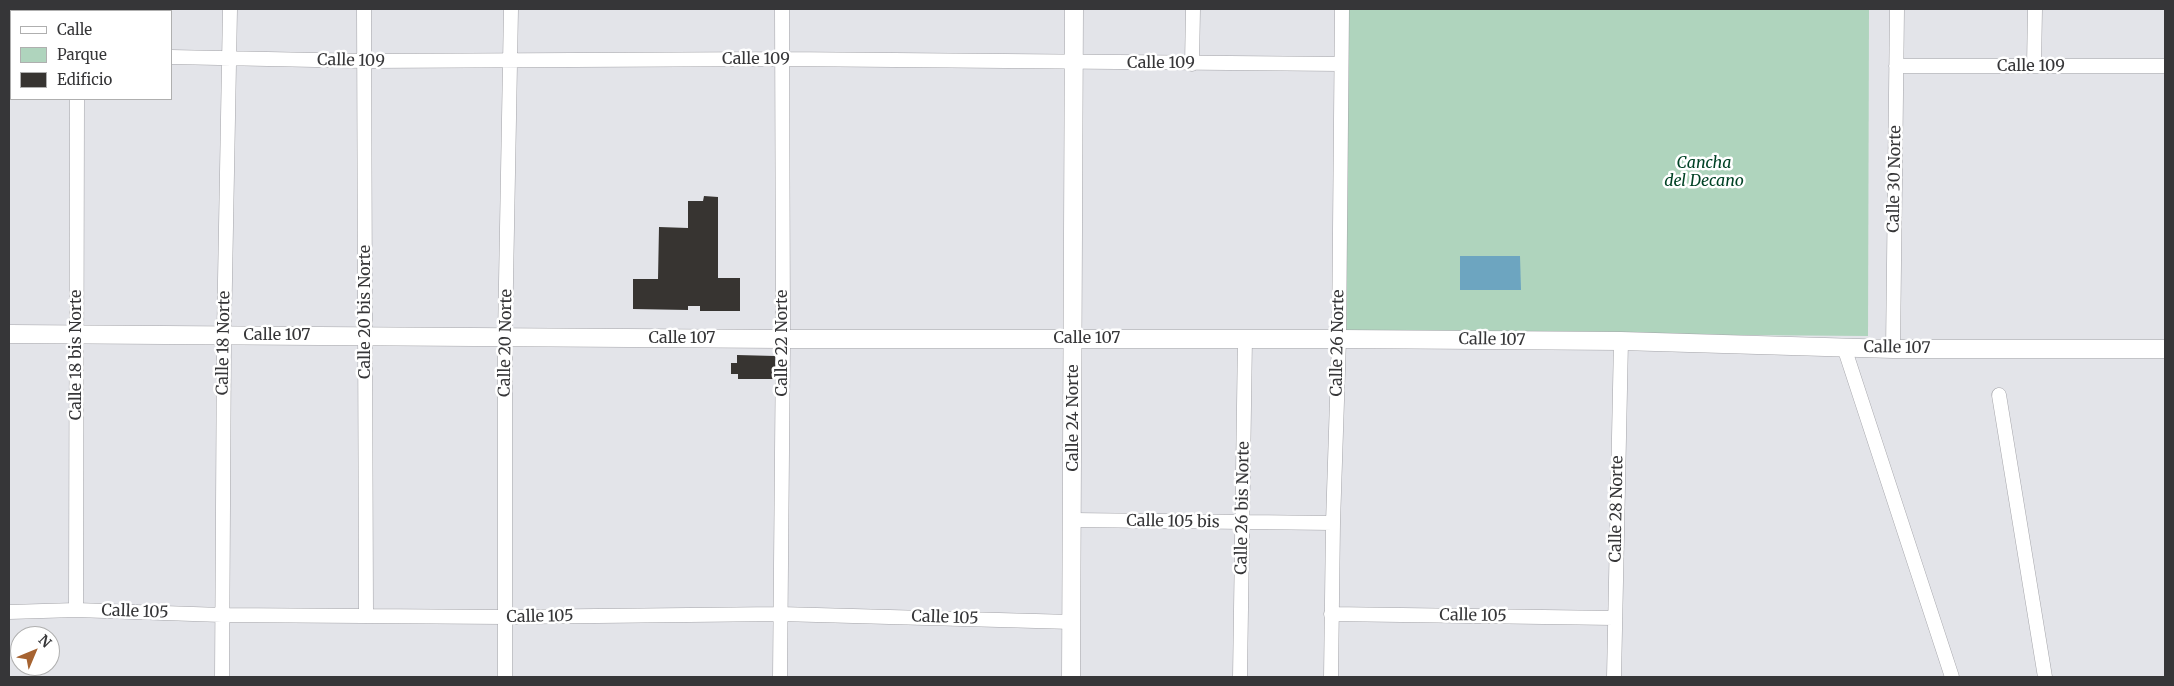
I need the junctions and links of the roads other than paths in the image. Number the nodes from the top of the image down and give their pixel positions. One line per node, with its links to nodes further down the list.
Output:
1 (230, 9): 11 (street, Calle 18 Norte)
2 (364, 9): 14 (street, Calle 20 bis Norte)
3 (511, 9): 13 (street, Calle 20 Norte)
4 (782, 9): 12 (street, Calle 22 Norte)
5 (1074, 9): 15 (street, Calle 24 Norte)
6 (1193, 9): 16 (street)
7 (1342, 9): 17 (street, Calle 26 Norte)
8 (1896, 9): 18 (street, Calle 30 Norte)
9 (2035, 9): 19 (street)
10 (172, 57): 11 (street, Calle 109)
11 (229, 58): 14 (street, Calle 109); 24 (street, Calle 18 Norte)
12 (782, 59): 13 (street, Calle 109); 15 (street, Calle 109); 29 (street, Calle 22 Norte)
13 (511, 60): 14 (street, Calle 109); 26 (street, Calle 20 Norte)
14 (364, 62): 25 (street, Calle 20 bis Norte)
15 (1075, 63): 16 (street, Calle 109); 27 (street, Calle 24 Norte)
16 (1192, 64): 17 (street, Calle 109)
17 (1341, 64): 30 (street, Calle 26 Norte)
18 (1896, 66): 19 (street, Calle 109); 33 (street, Calle 30 Norte)
19 (2034, 66): 20 (street, Calle 109)
20 (2165, 66)
21 (77, 100): 23 (street, Calle 18 bis Norte)
22 (9, 334): 23 (street, Calle 107)
23 (76, 334): 24 (street, Calle 107); 39 (street, Calle 18 bis Norte)
24 (224, 335): 25 (street, Calle 107); 43 (street, Calle 18 Norte)
25 (365, 336): 26 (street, Calle 107); 44 (street, Calle 20 bis Norte)
26 (505, 337): 29 (street, Calle 107); 45 (street, Calle 20 Norte)
27 (1073, 338): 28 (street, Calle 107); 29 (street, Calle 107); 36 (street, Calle 24 Norte)
28 (1245, 338): 30 (street, Calle 107); 37 (street, Calle 26 bis Norte)
29 (783, 339): 41 (street, Calle 22 Norte)
30 (1339, 339): 31 (street, Calle 107); 38 (street, Calle 26 Norte)
31 (1621, 341): 32 (street, Calle 107); 46 (street, Calle 28 Norte)
32 (1844, 347): 33 (street, Calle 107); 55 (street)
33 (1893, 349): 34 (street, Calle 107)
34 (2165, 350)
35 (1999, 395): 56 (street)
36 (1073, 520): 37 (street, Calle 105 bis); 47 (street, Calle 24 Norte)
37 (1243, 523): 38 (street, Calle 105 bis); 52 (street, Calle 26 bis Norte)
38 (1333, 523): 42 (street, Calle 26 Norte)
39 (76, 610): 40 (street, Calle 105); 43 (street, Calle 105)
40 (9, 612)
41 (780, 614): 45 (street, Calle 105); 47 (street, Calle 105); 50 (street, Calle 22 Norte)
42 (1331, 614): 46 (street, Calle 105); 53 (street, Calle 26 Norte)
43 (222, 615): 44 (street, Calle 105); 48 (street, Calle 18 Norte)
44 (366, 615): 45 (street, Calle 105)
45 (505, 617): 49 (street, Calle 20 Norte)
46 (1614, 618): 54 (street, Calle 28 Norte)
47 (1072, 622): 51 (street, Calle 24 Norte)
48 (222, 677)
49 (505, 677)
50 (780, 677)
51 (1072, 677)
52 (1240, 677)
53 (1331, 677)
54 (1614, 677)
55 (1952, 677)
56 (2045, 677)

